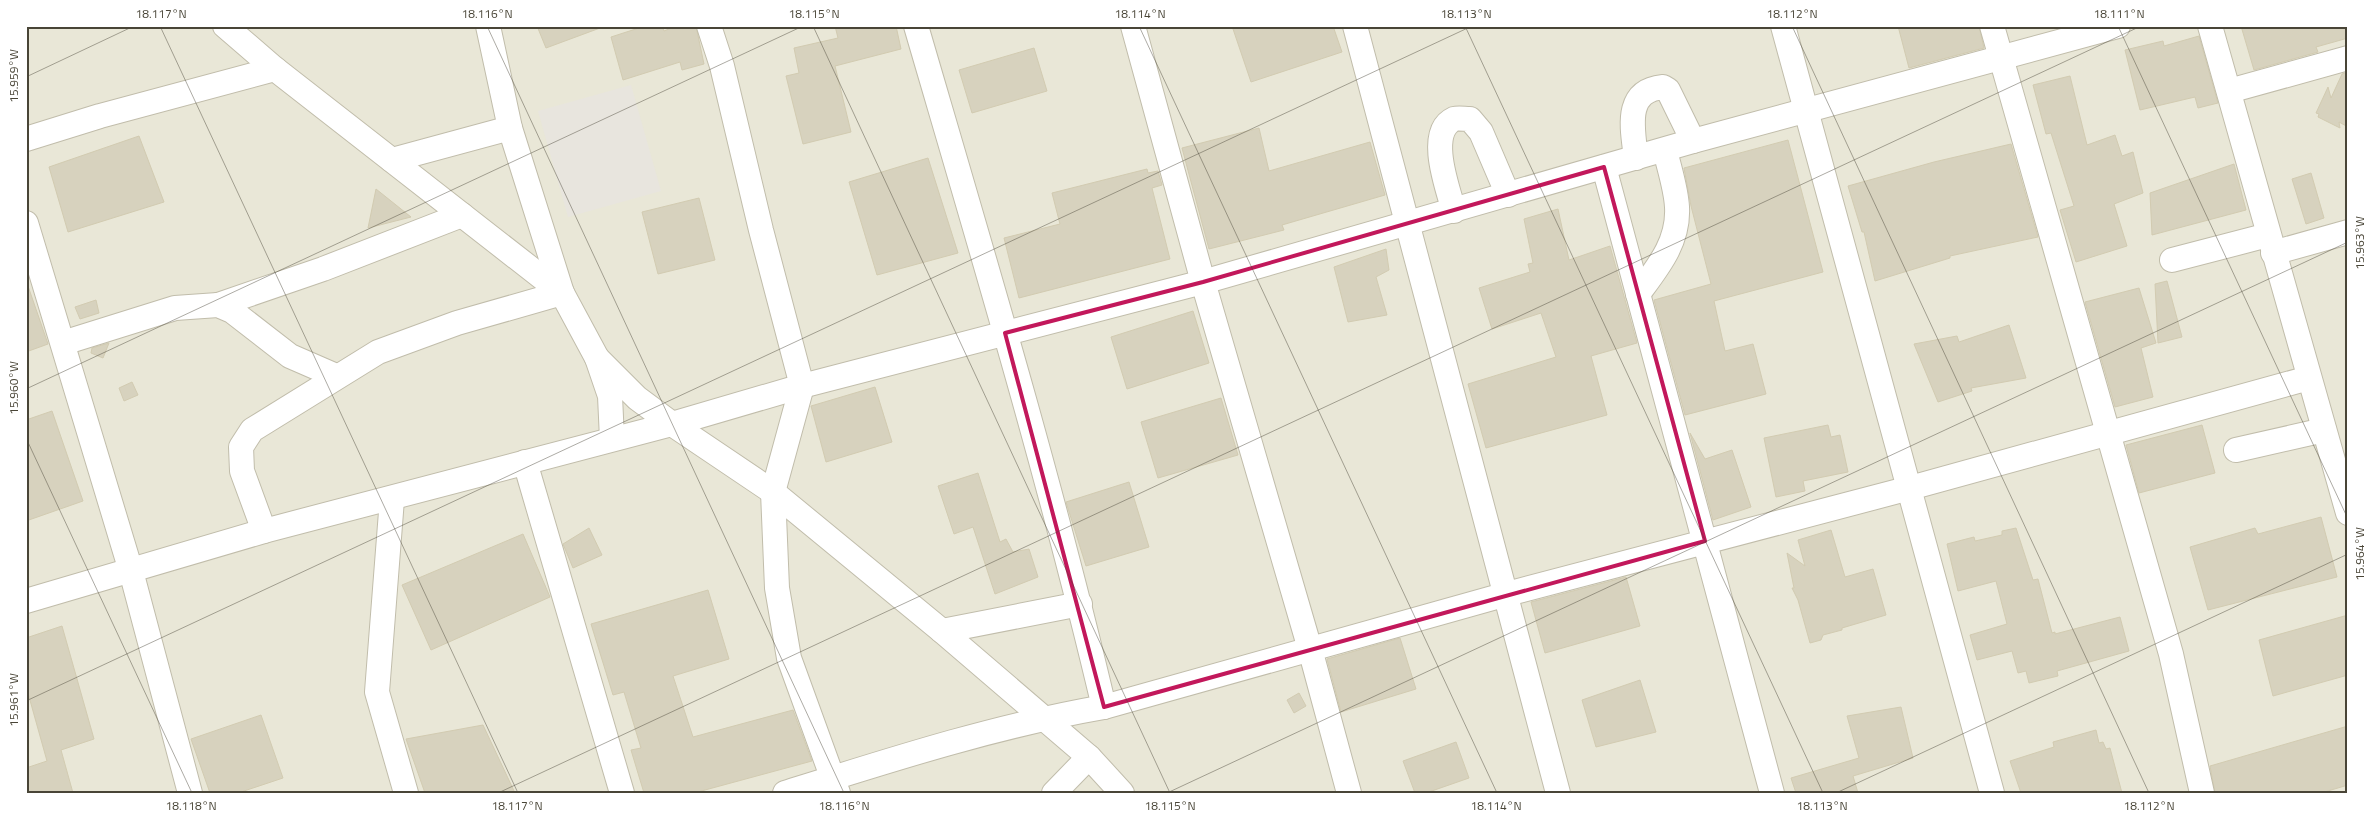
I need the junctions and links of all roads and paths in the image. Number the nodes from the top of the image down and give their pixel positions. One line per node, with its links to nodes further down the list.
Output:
1 (225, 26): 13 (street)
2 (488, 26): 16 (street)
3 (709, 26): 40 (street)
4 (916, 26): 35 (street)
5 (1133, 26): 31 (street)
6 (1355, 26): 27 (street)
7 (1783, 26): 15 (street)
8 (1992, 26): 11 (street)
9 (2118, 26): 11 (street)
10 (2210, 26): 14 (street)
11 (2000, 58): 15 (street); 43 (street)
12 (2348, 58): 14 (street)
13 (275, 69): 17 (street); 21 (street)
14 (2229, 91): 29 (street)
15 (1806, 110): 18 (street); 48 (street)
16 (510, 128): 21 (street); 32 (street)
17 (26, 139)
18 (1693, 142): 19 (street); 20 (street)
19 (1665, 150): 20 (street); 33 (street)
20 (1636, 158): 22 (street)
21 (392, 160): 25 (street)
22 (1604, 167): 23 (street); 33 (street)
23 (1508, 195): 24 (street); 24 (street)
24 (1454, 211): 27 (street)
25 (462, 214): 32 (street); 34 (street)
26 (26, 223): 36 (street)
27 (1406, 225): 31 (street); 55 (street)
28 (2348, 232): 29 (street)
29 (2270, 244): 30 (street); 39 (street)
30 (2172, 260)
31 (1203, 282): 35 (street); 59 (street)
32 (562, 293): 37 (street); 38 (street)
33 (1638, 294): 53 (street)
34 (218, 305): 36 (street); 38 (street)
35 (1005, 333): 40 (street); 57 (street)
36 (62, 343): 54 (street)
37 (597, 358): 41 (street); 44 (street)
38 (336, 376): 52 (street)
39 (2309, 378): 42 (street); 43 (street)
40 (802, 386): 41 (street); 49 (street)
41 (672, 424): 44 (street); 49 (street)
42 (2324, 430): 45 (street); 47 (street)
43 (2106, 433): 48 (street); 74 (street)
44 (612, 439): 46 (street)
45 (2236, 450)
46 (525, 462): 50 (street); 66 (street)
47 (2341, 462): 51 (street)
48 (1910, 488): 53 (street); 73 (street)
49 (773, 492): 58 (street); 63 (street)
50 (392, 499): 52 (street); 65 (street)
51 (2348, 513)
52 (264, 531): 54 (street)
53 (1705, 541): 55 (street); 72 (street)
54 (131, 570): 56 (street); 64 (street)
55 (1507, 594): 59 (street); 71 (street)
56 (26, 601)
57 (1080, 604): 58 (street); 60 (street)
58 (942, 631): 61 (street)
59 (1310, 648): 60 (street); 70 (street)
60 (1104, 708): 61 (street)
61 (1043, 718): 62 (street); 63 (street)
62 (1089, 757): 68 (street); 69 (street)
63 (835, 785): 67 (street)
64 (190, 793)
65 (406, 793)
66 (622, 793)
67 (785, 793)
68 (1054, 793)
69 (1122, 793)
70 (1350, 793)
71 (1558, 793)
72 (1772, 793)
73 (1992, 793)
74 (2202, 793)

